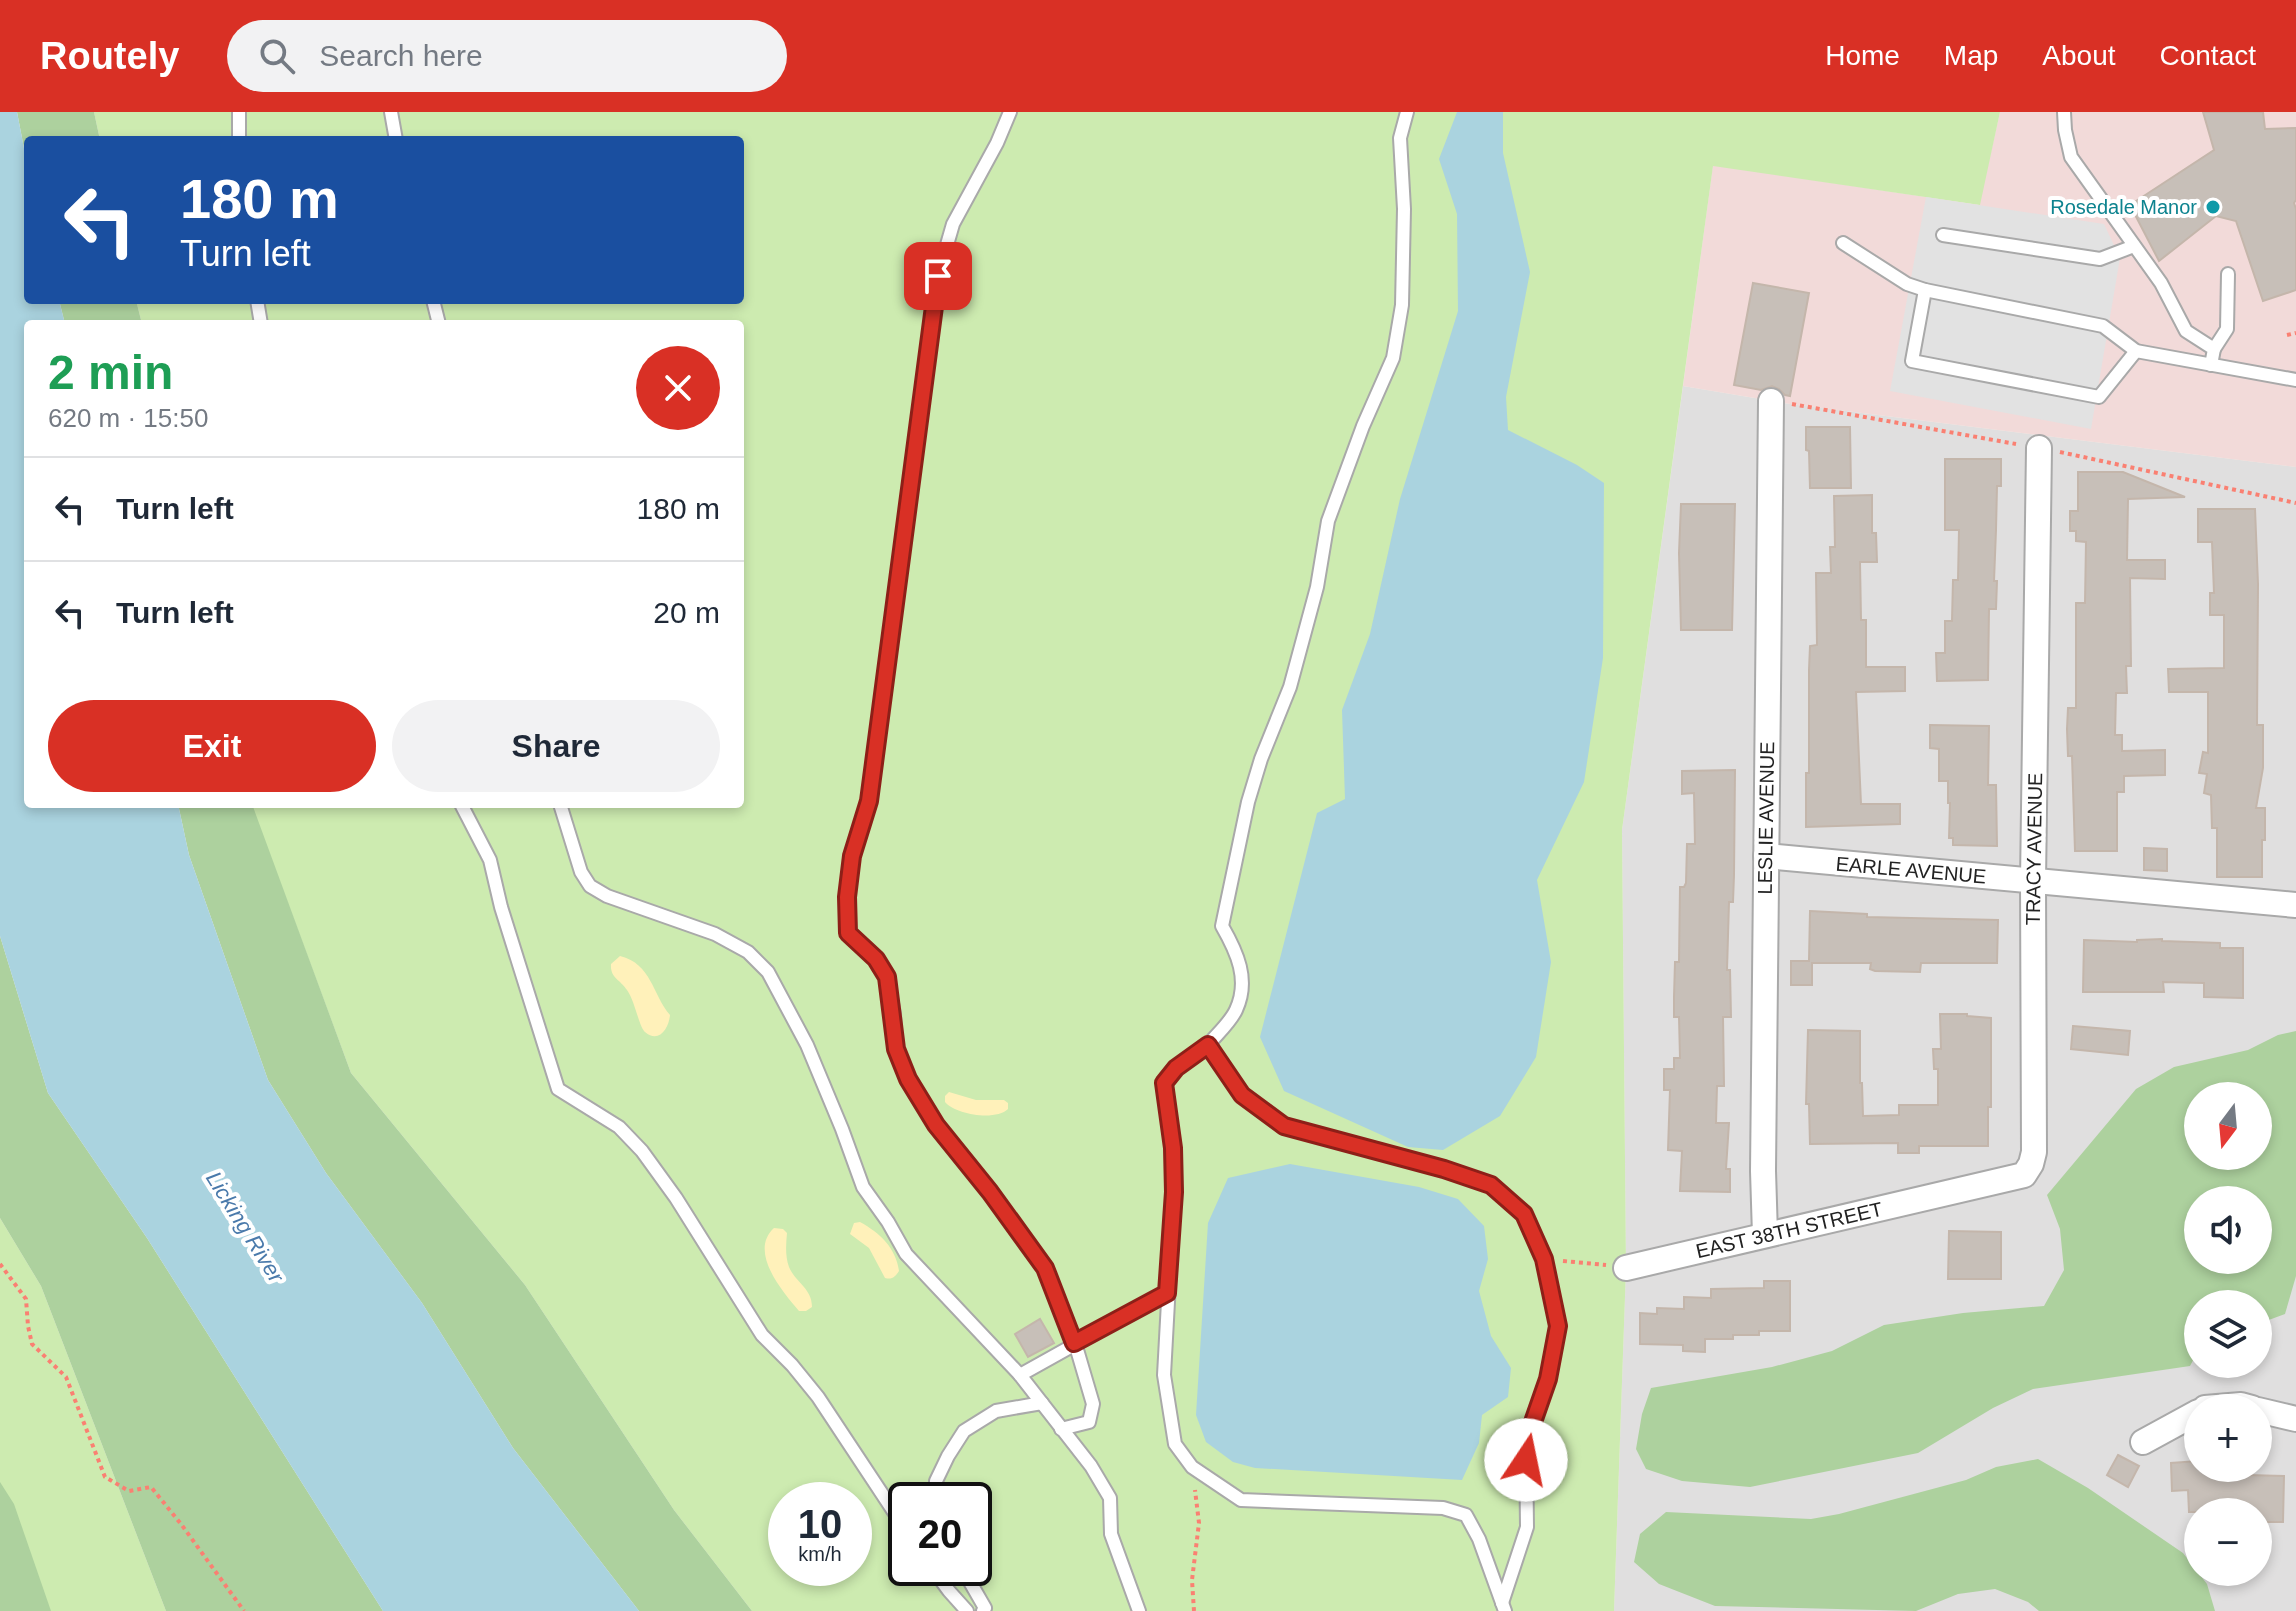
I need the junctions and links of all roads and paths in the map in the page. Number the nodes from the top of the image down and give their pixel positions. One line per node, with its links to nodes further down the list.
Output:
1 (239, 112): 6 (lane)
2 (391, 112): 7 (lane)
3 (1010, 112): 33 (lane)
4 (1407, 112): 26 (lane)
5 (2064, 112): 10 (lane)
6 (239, 136)
7 (395, 136)
8 (1943, 235): 10 (lane)
9 (1843, 243): 12 (lane)
10 (2134, 246): 15 (lane)
11 (2228, 274): 15 (lane)
12 (1925, 290): 16 (lane); 16 (lane)
13 (2296, 333): 14 (path)
14 (2287, 335)
15 (2214, 349): 17 (lane)
16 (2136, 351): 17 (lane)
17 (2211, 365): 18 (lane)
18 (2296, 380)
19 (1771, 401): 23 (street, LESLIE AVENUE)
20 (2039, 448): 24 (street, TRACY AVENUE)
21 (463, 808): 43 (lane)
22 (561, 808): 34 (lane)
23 (1766, 856): 24 (street, EARLE AVENUE); 28 (street, LESLIE AVENUE)
24 (2033, 881): 25 (street, EARLE AVENUE); 27 (street, TRACY AVENUE)
25 (2296, 905)
26 (1208, 1045): 29 (lane); 32 (lane)
27 (1952, 1192): 28 (street, EAST 38TH STREET)
28 (1765, 1235): 31 (street, EAST 38TH STREET)
29 (1544, 1259): 31 (path); 46 (lane)
30 (0, 1264): 48 (path)
31 (1626, 1268)
32 (1167, 1293): 33 (lane); 41 (lane)
33 (1074, 1343): 34 (lane); 39 (lane)
34 (1020, 1375): 35 (lane)
35 (1042, 1403): 39 (lane); 42 (lane)
36 (2272, 1413): 37 (street)
37 (2296, 1419)
38 (2184, 1420): 40 (street)
39 (1061, 1429): 50 (lane)
40 (2143, 1442)
41 (1192, 1467): 46 (lane); 51 (path)
42 (936, 1482)
43 (888, 1503)
44 (945, 1586): 49 (lane)
45 (972, 1586): 47 (lane)
46 (1503, 1607)
47 (985, 1610)
48 (244, 1611)
49 (967, 1611)
50 (1139, 1611)
51 (1194, 1611)

